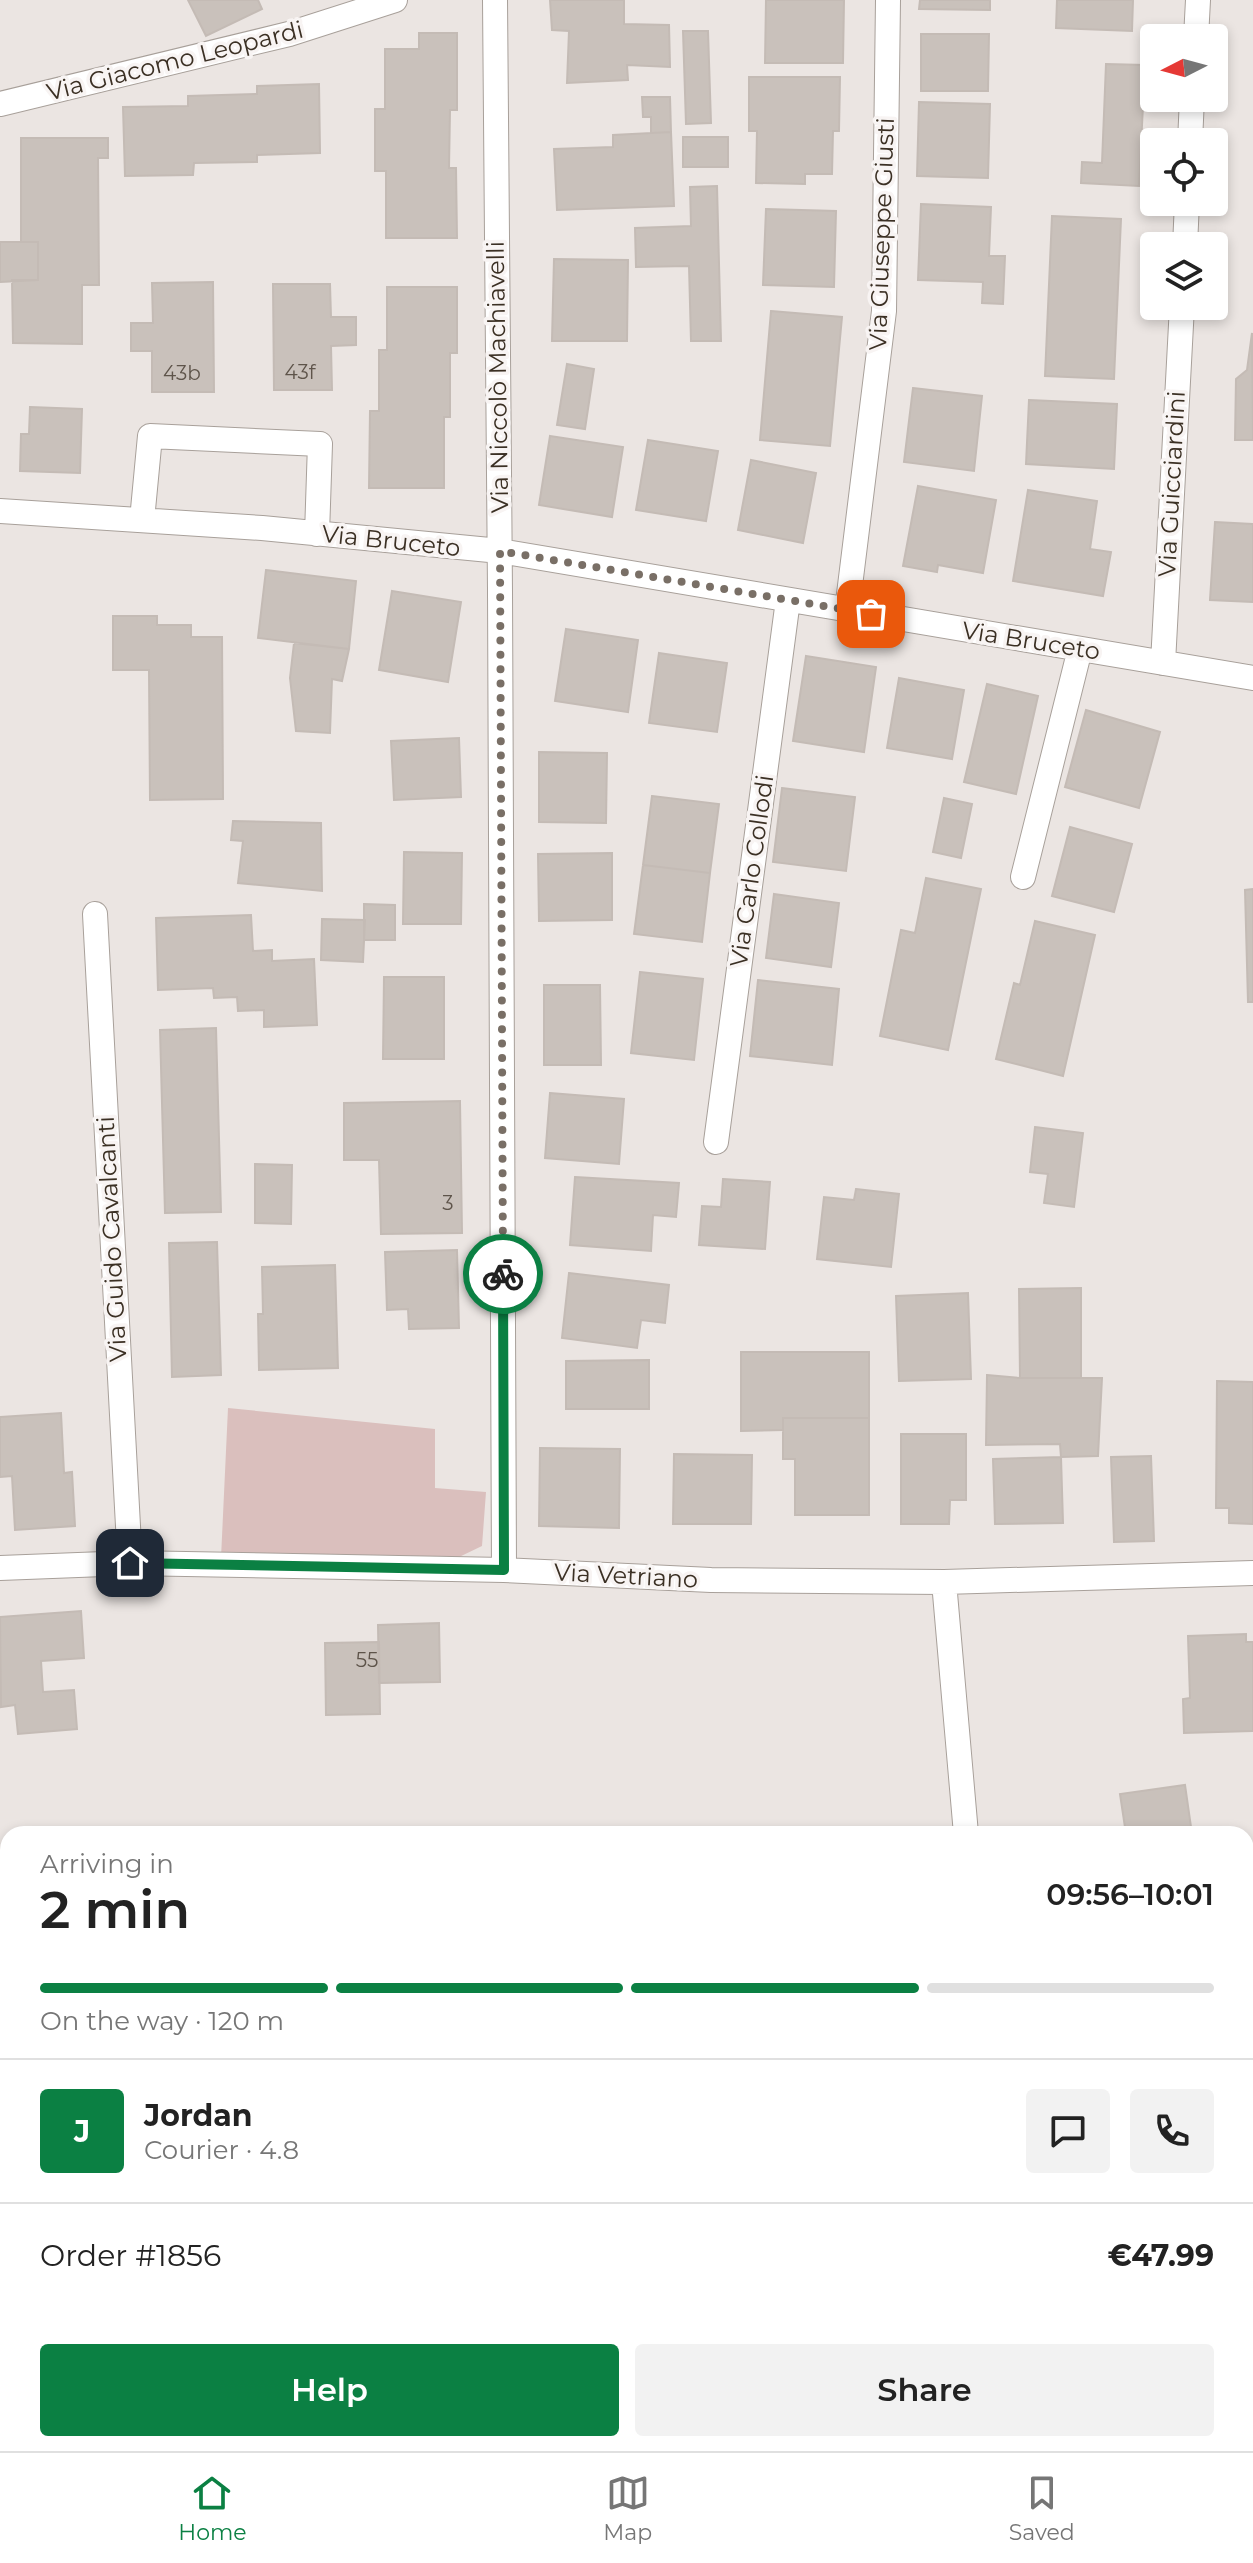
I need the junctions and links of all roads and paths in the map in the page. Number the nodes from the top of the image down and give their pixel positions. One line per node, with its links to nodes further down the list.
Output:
1 (395, 0): 6 (street, Via Giacomo Leopardi)
2 (495, 0): 11 (street, Via Niccolò Machiavelli)
3 (888, 0): 13 (street, Via Giuseppe Giusti)
4 (1198, 0): 5 (street)
5 (1197, 24)
6 (0, 104)
7 (1181, 320): 15 (street, Via Guicciardini)
8 (0, 511): 9 (street, Via Bruceto)
9 (142, 520): 10 (street, Via Bruceto); 10 (street)
10 (317, 534): 11 (street, Via Bruceto)
11 (500, 551): 12 (street, Via Bruceto); 22 (street, Via Niccolò Machiavelli)
12 (788, 600): 13 (street, Via Bruceto); 19 (street, Via Carlo Collodi)
13 (847, 610): 14 (street, Via Bruceto)
14 (1080, 649): 15 (street, Via Bruceto); 17 (street)
15 (1163, 663): 16 (street, Via Bruceto)
16 (1253, 678)
17 (1023, 877)
18 (95, 914): 20 (street, Via Guido Cavalcanti)
19 (716, 1142)
20 (130, 1563): 21 (street, Via Vetriano); 22 (street, Via Vetriano)
21 (0, 1568)
22 (504, 1570): 24 (street, Via Vetriano)
23 (1253, 1573): 24 (street, Via Vetriano)
24 (944, 1582): 25 (street)
25 (965, 1826)

